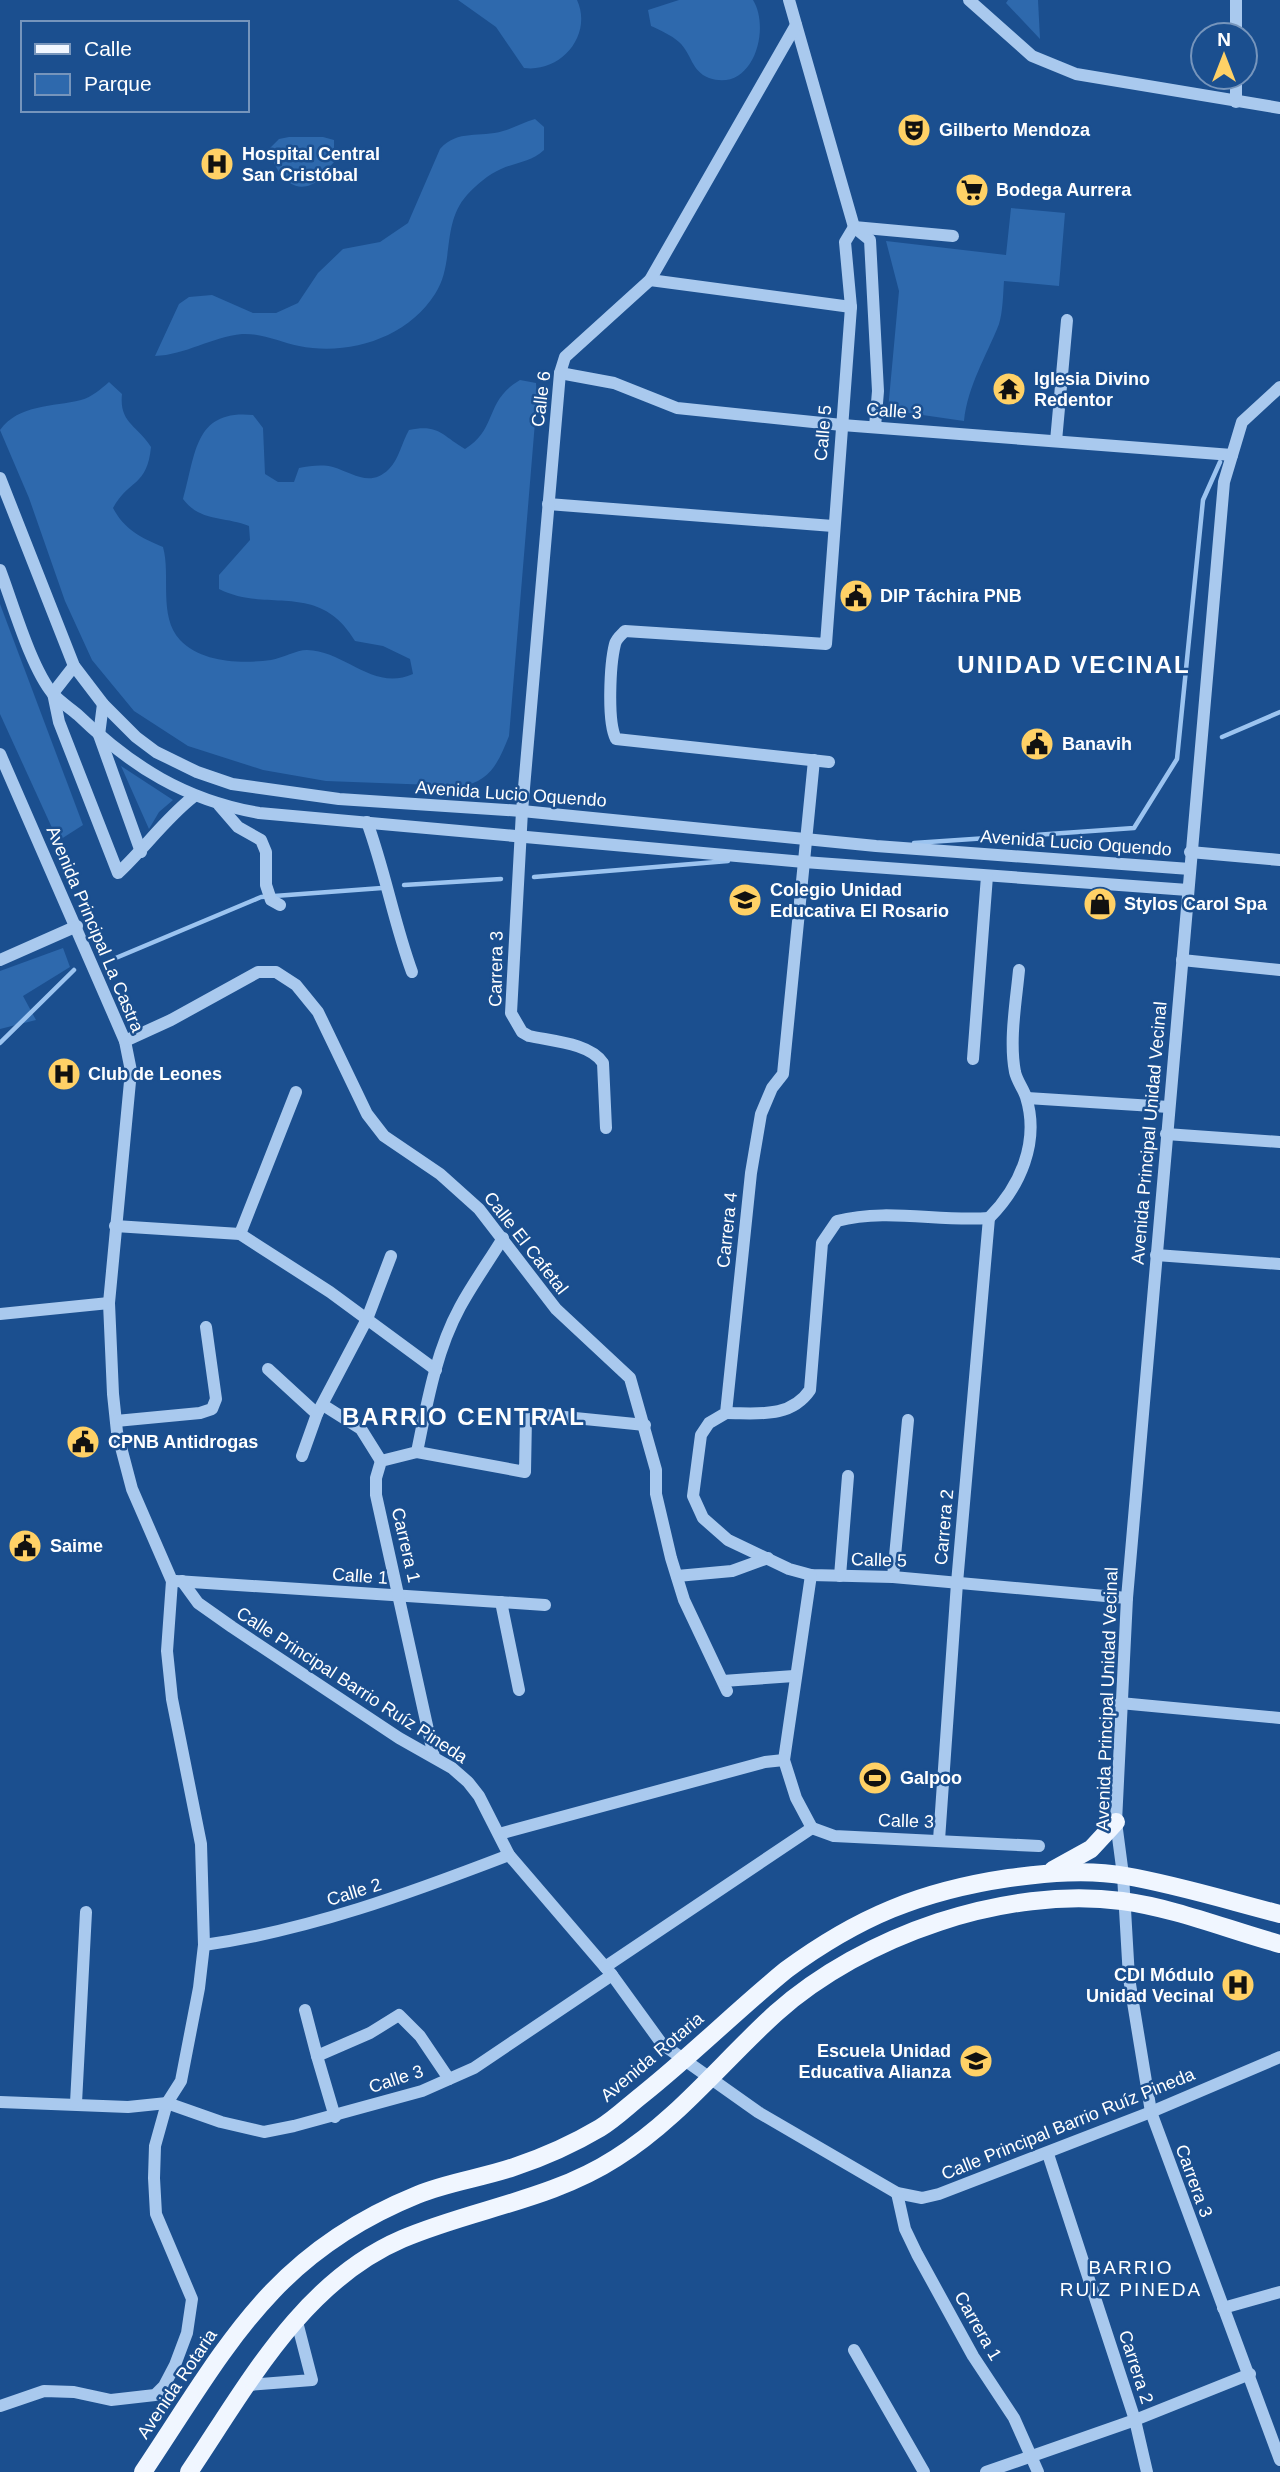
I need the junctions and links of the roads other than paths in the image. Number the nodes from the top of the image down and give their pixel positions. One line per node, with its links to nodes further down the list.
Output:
1 (789, 0): 5 (street, Calle 5)
2 (1236, 0): 4 (street)
3 (976, 2): 7 (street)
4 (1236, 21)
5 (796, 25): 9 (street, Calle 5); 11 (street, Calle 6)
6 (1236, 91): 7 (street)
7 (1236, 102): 8 (street)
8 (1280, 108)
9 (854, 227): 10 (street); 12 (street, Calle 5); 17 (street, Calle 5)
10 (953, 236)
11 (650, 280): 12 (street); 14 (street, Calle 6)
12 (851, 307): 16 (street, Calle 5)
13 (1067, 320): 18 (street)
14 (560, 373): 16 (street, Calle 3); 21 (street, Calle 6)
15 (1280, 387): 19 (street, Avenida Principal Unidad Vecinal)
16 (842, 425): 17 (street, Calle 3); 22 (street, Calle 5)
17 (875, 427): 18 (street, Calle 3)
18 (1056, 441): 19 (street, Calle 3)
19 (1232, 455): 38 (street, Avenida Principal Unidad Vecinal)
20 (0, 478): 24 (street, Avenida Lucio Oquendo)
21 (548, 504): 22 (street); 33 (street, Calle 6)
22 (833, 526): 29 (street, Calle 5)
23 (0, 570): 25 (street)
24 (74, 666): 25 (street); 26 (street, Avenida Lucio Oquendo)
25 (53, 693): 27 (street); 37 (street)
26 (103, 705): 27 (street); 33 (street, Avenida Lucio Oquendo)
27 (99, 735): 31 (street); 37 (street)
28 (0, 754): 45 (street, Avenida Principal La Castra)
29 (814, 760): 30 (street); 36 (street)
30 (829, 762)
31 (193, 797): 32 (street); 37 (street)
32 (219, 805): 34 (street); 44 (street)
33 (522, 811): 35 (street); 36 (street, Avenida Lucio Oquendo)
34 (368, 822): 35 (street); 50 (street)
35 (520, 836): 40 (street); 56 (street, Carrera 3)
36 (807, 839): 40 (street); 41 (street, Avenida Lucio Oquendo)
37 (141, 852)
38 (1190, 852): 39 (street); 41 (street, Avenida Principal Unidad Vecinal)
39 (1280, 860)
40 (804, 862): 42 (street); 73 (street, Carrera 4)
41 (1190, 869): 43 (street, Avenida Principal Unidad Vecinal)
42 (987, 877): 43 (street); 52 (street)
43 (1188, 890): 47 (street, Avenida Principal Unidad Vecinal)
44 (280, 905)
45 (77, 926): 46 (street); 51 (street, Avenida Principal La Castra)
46 (0, 960)
47 (1182, 960): 49 (street); 55 (street, Avenida Principal Unidad Vecinal)
48 (1019, 970): 54 (street)
49 (1280, 970)
50 (412, 972)
51 (125, 1041): 60 (street, Avenida Principal La Castra); 62 (street, Calle El Cafetal)
52 (973, 1059)
53 (296, 1093): 61 (street)
54 (1027, 1098): 55 (street); 59 (street)
55 (1169, 1107): 57 (street, Avenida Principal Unidad Vecinal)
56 (606, 1128)
57 (1166, 1134): 58 (street); 63 (street, Avenida Principal Unidad Vecinal)
58 (1280, 1142)
59 (989, 1218): 73 (street); 87 (street, Carrera 2)
60 (115, 1226): 61 (street); 66 (street, Avenida Principal La Castra)
61 (240, 1234): 68 (street)
62 (503, 1238): 71 (street); 76 (street, Calle El Cafetal)
63 (1156, 1255): 65 (street); 89 (street, Avenida Principal Unidad Vecinal)
64 (391, 1256): 68 (street)
65 (1280, 1264)
66 (110, 1303): 67 (street); 75 (street, Avenida Principal La Castra)
67 (0, 1314)
68 (367, 1319): 71 (street); 72 (street)
69 (206, 1327): 75 (street)
70 (268, 1369): 72 (street)
71 (436, 1370): 77 (street)
72 (320, 1410): 78 (street); 79 (street)
73 (726, 1413): 81 (street)
74 (908, 1420): 85 (street)
75 (116, 1421): 86 (street, Avenida Principal La Castra)
76 (645, 1425): 77 (street); 83 (street, Calle El Cafetal)
77 (417, 1452): 79 (street)
78 (302, 1456)
79 (381, 1461): 88 (street, Carrera 1)
80 (848, 1476): 84 (street)
81 (768, 1558): 82 (street, Calle 5); 83 (street)
82 (811, 1575): 84 (street, Calle 5); 92 (street)
83 (677, 1576): 92 (street, Calle El Cafetal)
84 (840, 1576): 85 (street, Calle 5)
85 (893, 1577): 87 (street, Calle 5)
86 (177, 1581): 88 (street, Calle 1); 96 (street, Calle Principal Barrio Ruíz Pineda); 110 (street, Avenida Principal La Castra)
87 (957, 1583): 89 (street, Calle 5); 101 (street, Carrera 2)
88 (400, 1596): 90 (street, Calle 1); 96 (street, Carrera 1)
89 (1127, 1598): 94 (street, Avenida Principal Unidad Vecinal)
90 (501, 1602): 91 (street, Calle 1); 93 (street)
91 (545, 1605)
92 (794, 1676): 97 (street)
93 (519, 1690)
94 (1121, 1703): 95 (street); 98 (street, Avenida Principal Unidad Vecinal)
95 (1280, 1718)
96 (434, 1757): 100 (street, Calle Principal Barrio Ruíz Pineda)
97 (784, 1760): 99 (street); 100 (street)
98 (1116, 1822): 104 (main road); 105 (street, Avenida Principal Unidad Vecinal)
99 (812, 1829): 101 (street, Calle 3); 111 (street, Calle 3)
100 (499, 1834): 103 (street, Calle Principal Barrio Ruíz Pineda)
101 (939, 1840): 102 (street, Calle 3)
102 (1039, 1846)
103 (509, 1855): 110 (street, Calle 2); 111 (street, Calle Principal Barrio Ruíz Pineda)
104 (1040, 1874): 105 (main road, Avenida Rotaria); 133 (main road, Avenida Rotaria)
105 (1123, 1875): 106 (street, Avenida Principal Unidad Vecinal); 108 (main road, Avenida Rotaria)
106 (1124, 1902): 109 (main road); 119 (street, Carrera 3); 125 (main road)
107 (86, 1912): 117 (street)
108 (1280, 1914)
109 (1280, 1944)
110 (204, 1945): 118 (street, Avenida Principal La Castra)
111 (608, 1971): 115 (street, Calle 3); 122 (street, Calle Principal Barrio Ruíz Pineda)
112 (305, 2010): 113 (street)
113 (317, 2056): 115 (street); 120 (street)
114 (1280, 2057): 119 (street, Calle Principal Barrio Ruíz Pineda)
115 (449, 2079): 120 (street, Calle 3)
116 (0, 2102): 117 (street)
117 (76, 2103): 118 (street)
118 (167, 2103): 120 (street, Calle 3); 129 (street, Avenida Principal La Castra)
119 (1151, 2112): 121 (street, Calle Principal Barrio Ruíz Pineda); 124 (street, Carrera 3)
120 (335, 2117)
121 (1048, 2154): 122 (street, Calle Principal Barrio Ruíz Pineda); 130 (street, Carrera 2)
122 (897, 2193): 131 (street, Carrera 1)
123 (1280, 2292): 124 (street)
124 (1223, 2308): 127 (street, Carrera 3)
125 (296, 2318): 128 (main road); 128 (street)
126 (855, 2350): 135 (street)
127 (1251, 2374): 130 (street); 132 (street, Carrera 3)
128 (248, 2385): 134 (main road)
129 (0, 2406)
130 (1135, 2420): 131 (street); 138 (street, Carrera 2)
131 (1032, 2455): 136 (street); 137 (street, Carrera 1)
132 (1280, 2460)
133 (144, 2472)
134 (189, 2472)
135 (924, 2472)
136 (986, 2472)
137 (1038, 2472)
138 (1147, 2472)

